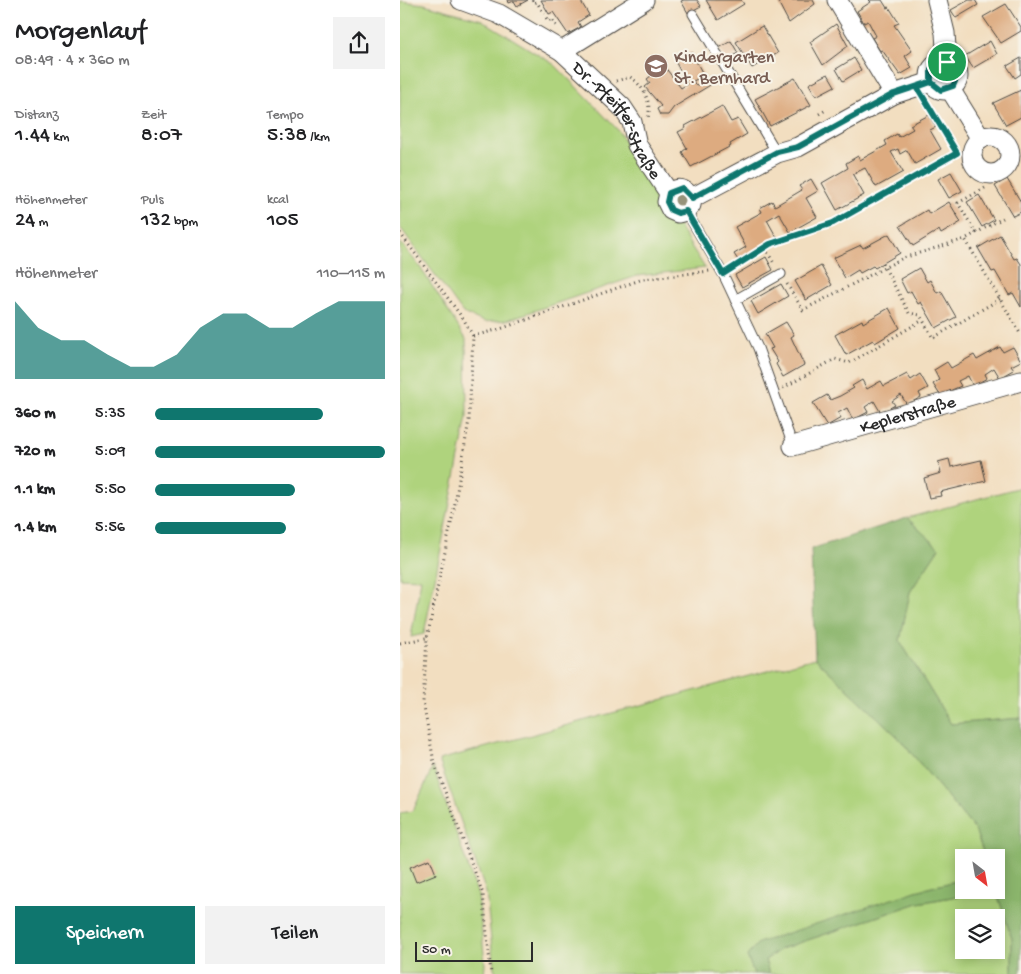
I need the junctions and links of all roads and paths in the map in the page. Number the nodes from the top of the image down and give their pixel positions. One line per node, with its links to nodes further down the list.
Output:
1 (461, 0): 7 (street, Dr.-Pfeiffer-Straße)
2 (532, 0): 7 (path)
3 (644, 0): 7 (street, Dr.-Pfeiffer-Straße)
4 (837, 0): 12 (street)
5 (938, 0): 8 (street)
6 (693, 14): 16 (lane)
7 (565, 49): 11 (street, Dr.-Pfeiffer-Straße)
8 (947, 62): 9 (street); 10 (street)
9 (924, 84): 10 (street); 12 (street); 24 (path)
10 (950, 89): 14 (street)
11 (604, 90): 13 (path); 18 (street, Dr.-Pfeiffer-Straße)
12 (894, 94): 16 (street)
13 (651, 107)
14 (981, 139): 15 (street); 15 (street)
15 (1015, 151)
16 (777, 152): 18 (street)
17 (986, 188): 21 (path)
18 (689, 205): 24 (lane)
19 (1003, 218): 21 (path)
20 (400, 233): 31 (path)
21 (976, 233): 22 (path)
22 (965, 239): 23 (path); 26 (path)
23 (885, 268): 28 (path); 29 (path)
24 (722, 272): 27 (lane); 31 (path)
25 (781, 274): 27 (lane)
26 (1000, 299): 29 (path); 30 (path)
27 (735, 300): 33 (lane)
28 (803, 310)
29 (923, 320): 33 (path)
30 (1021, 335)
31 (473, 336): 35 (path)
32 (1021, 381): 34 (street, Keplerstraße)
33 (775, 393): 34 (lane)
34 (793, 446)
35 (426, 638): 36 (path); 37 (path)
36 (400, 644)
37 (491, 974)

